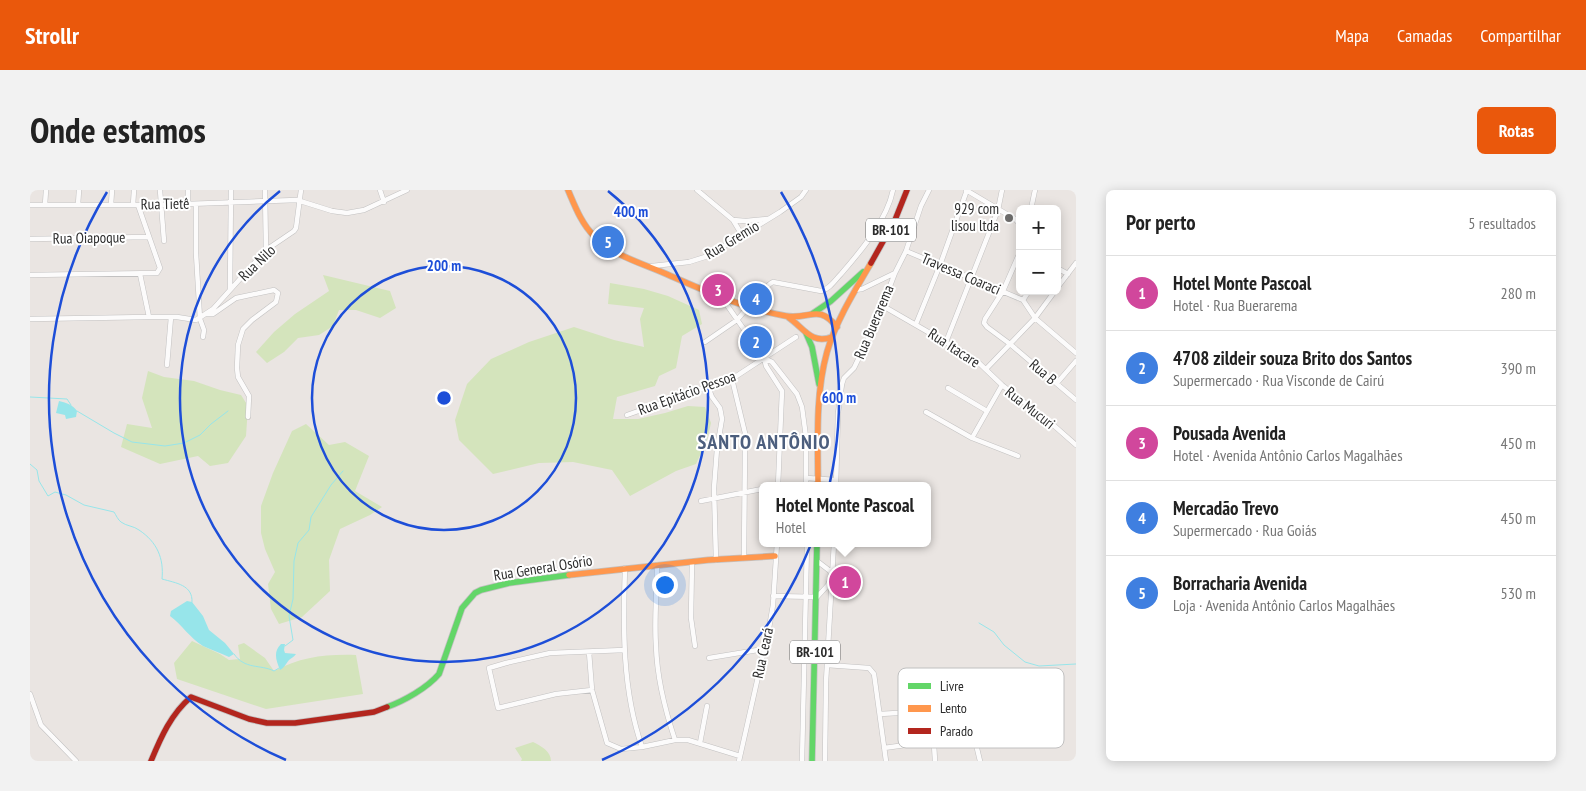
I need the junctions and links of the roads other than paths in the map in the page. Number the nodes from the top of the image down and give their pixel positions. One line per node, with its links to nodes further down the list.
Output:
1 (46, 190): 28 (street)
2 (79, 190): 29 (street)
3 (112, 190): 30 (street)
4 (134, 190): 31 (street)
5 (160, 190): 32 (street)
6 (188, 190): 25 (street)
7 (231, 190): 24 (street)
8 (265, 190): 22 (street)
9 (301, 190): 21 (street, Rua Nilo)
10 (380, 190): 23 (street)
11 (407, 190): 23 (street)
12 (568, 190): 46 (main road)
13 (697, 190): 37 (street)
14 (806, 190): 35 (street, Rua Gremio)
15 (893, 190): 65 (street)
16 (907, 190): 48 (main road, BR-101)
17 (929, 190): 43 (street, Rua Buerarema)
18 (966, 190): 34 (street); 45 (street)
19 (1002, 190): 34 (street)
20 (1035, 190): 33 (street)
21 (300, 200): 22 (street, Rua Tietê); 23 (street); 42 (street, Rua Nilo)
22 (265, 202): 24 (street, Rua Tietê); 42 (street)
23 (384, 202)
24 (231, 203): 26 (street, Rua Tietê); 56 (street)
25 (188, 204): 26 (street, Rua Tietê); 32 (street, Rua Tietê)
26 (196, 204): 73 (street)
27 (30, 205): 28 (street, Rua Tietê)
28 (45, 205): 29 (street, Rua Tietê)
29 (78, 205): 30 (street, Rua Tietê)
30 (111, 205): 31 (street, Rua Tietê)
31 (136, 205): 32 (street, Rua Tietê); 39 (street)
32 (160, 205): 41 (street)
33 (1032, 205)
34 (998, 210): 36 (street); 54 (street)
35 (769, 218): 37 (street); 38 (street, Rua Gremio)
36 (1016, 218)
37 (733, 220): 38 (street)
38 (742, 234): 46 (street, Rua Gremio)
39 (148, 237): 40 (street, Rua Oiapoque); 51 (street)
40 (30, 239)
41 (164, 241)
42 (266, 250): 56 (street, Rua Nilo)
43 (906, 251): 45 (street, Travessa Coaraci); 50 (street, Rua Buerarema)
44 (1016, 261): 58 (street)
45 (940, 265): 54 (street, Travessa Coaraci); 76 (street)
46 (649, 266): 61 (main road)
47 (1075, 266): 52 (street)
48 (868, 267): 57 (main road, BR-101); 67 (main road)
49 (1061, 270): 52 (street)
50 (895, 273): 57 (street); 64 (street, Rua Buerarema)
51 (140, 274): 53 (street); 69 (street)
52 (1068, 274): 55 (street)
53 (30, 275)
54 (972, 278): 58 (street, Travessa Coaraci); 84 (street)
55 (1061, 283)
56 (230, 290): 66 (street, Rua Nilo)
57 (855, 290): 78 (main road, BR-101)
58 (1003, 291): 62 (street, Travessa Coaraci); 85 (street, Rua B)
59 (1026, 295): 62 (street)
60 (1052, 295): 72 (street, Rua Itacare)
61 (722, 298): 63 (main road); 75 (street)
62 (1023, 300): 72 (street)
63 (749, 306): 65 (main road); 75 (street)
64 (883, 306): 76 (street, Rua Itacare); 109 (street, Rua Buerarema)
65 (757, 308): 71 (main road)
66 (207, 314): 73 (street, Rua Nilo); 103 (street)
67 (812, 314): 68 (main road); 78 (main road)
68 (804, 316): 71 (main road); 77 (main road)
69 (149, 317): 70 (street); 74 (street)
70 (171, 317): 73 (street); 89 (street)
71 (788, 317): 77 (main road)
72 (1035, 318): 85 (street, Rua Itacare); 86 (street)
73 (200, 319): 80 (street)
74 (30, 320)
75 (737, 320): 83 (street); 87 (street)
76 (916, 324): 84 (street, Rua Itacare)
77 (801, 326): 79 (main road)
78 (837, 327): 82 (main road, BR-101)
79 (806, 333): 82 (main road); 96 (main road)
80 (203, 337)
81 (796, 337): 87 (street, Rua Epitácio Pessoa)
82 (832, 337): 96 (main road, BR-101)
83 (705, 342)
84 (946, 342): 90 (street, Rua Itacare)
85 (1010, 344): 90 (street, Rua Itacare); 92 (street, Rua B)
86 (1076, 353)
87 (764, 358): 91 (street, Rua Epitácio Pessoa); 97 (street); 98 (street)
88 (1076, 360): 92 (street)
89 (167, 365)
90 (986, 369): 93 (street, Rua Mucuri)
91 (732, 379): 94 (street, Rua Epitácio Pessoa); 113 (street)
92 (1057, 383): 99 (street, Rua B)
93 (1002, 385): 100 (street); 105 (street, Rua Mucuri)
94 (708, 387): 102 (street, Rua Epitácio Pessoa); 114 (street)
95 (948, 388): 100 (street)
96 (820, 389): 108 (main road, BR-101)
97 (794, 390): 98 (street); 107 (street)
98 (782, 391): 110 (street)
99 (1076, 400)
100 (987, 411): 104 (street)
101 (926, 412): 104 (street)
102 (627, 415)
103 (248, 417)
104 (972, 438): 106 (street)
105 (1076, 444)
106 (1018, 456)
107 (806, 478): 108 (street); 111 (street)
108 (818, 479): 109 (street)
109 (836, 480)
110 (778, 482)
111 (806, 482)
112 (759, 490): 113 (street)
113 (745, 492): 114 (street); 121 (street)
114 (714, 499): 115 (street); 122 (street)
115 (701, 502)
116 (776, 547): 120 (street, Rua Ceará)
117 (807, 547): 129 (street)
118 (817, 547): 123 (main road, BR-101)
119 (834, 547): 127 (street)
120 (775, 556): 121 (main road, Rua General Osório); 128 (street, Rua Ceará)
121 (744, 557): 122 (main road, Rua General Osório)
122 (716, 560): 124 (main road, Rua General Osório)
123 (817, 561): 127 (street); 130 (main road, BR-101)
124 (692, 562): 125 (main road, Rua General Osório); 131 (street)
125 (657, 565): 126 (main road, Rua General Osório); 142 (street)
126 (625, 568): 133 (street); 151 (main road, Rua General Osório)
127 (832, 575): 130 (street); 136 (street)
128 (773, 596): 129 (street); 132 (street, Rua Ceará)
129 (806, 597): 130 (street); 152 (street)
130 (817, 598): 153 (main road, BR-101)
131 (695, 646)
132 (764, 648): 135 (street); 149 (street, Rua Ceará)
133 (624, 650): 134 (street); 145 (street)
134 (589, 652): 137 (street); 137 (street)
135 (709, 658)
136 (827, 664): 141 (street); 154 (street)
137 (592, 690): 145 (street)
138 (30, 694): 150 (street)
139 (707, 706): 143 (street)
140 (898, 713): 141 (street)
141 (880, 714): 146 (street)
142 (675, 740): 143 (street); 145 (street)
143 (700, 743): 149 (street)
144 (898, 746): 146 (street)
145 (642, 748)
146 (884, 748): 155 (street)
147 (934, 748): 156 (street)
148 (977, 748): 157 (street)
149 (739, 758)
150 (76, 761)
151 (151, 761)
152 (802, 761)
153 (812, 761)
154 (825, 761)
155 (886, 761)
156 (935, 761)
157 (980, 761)

